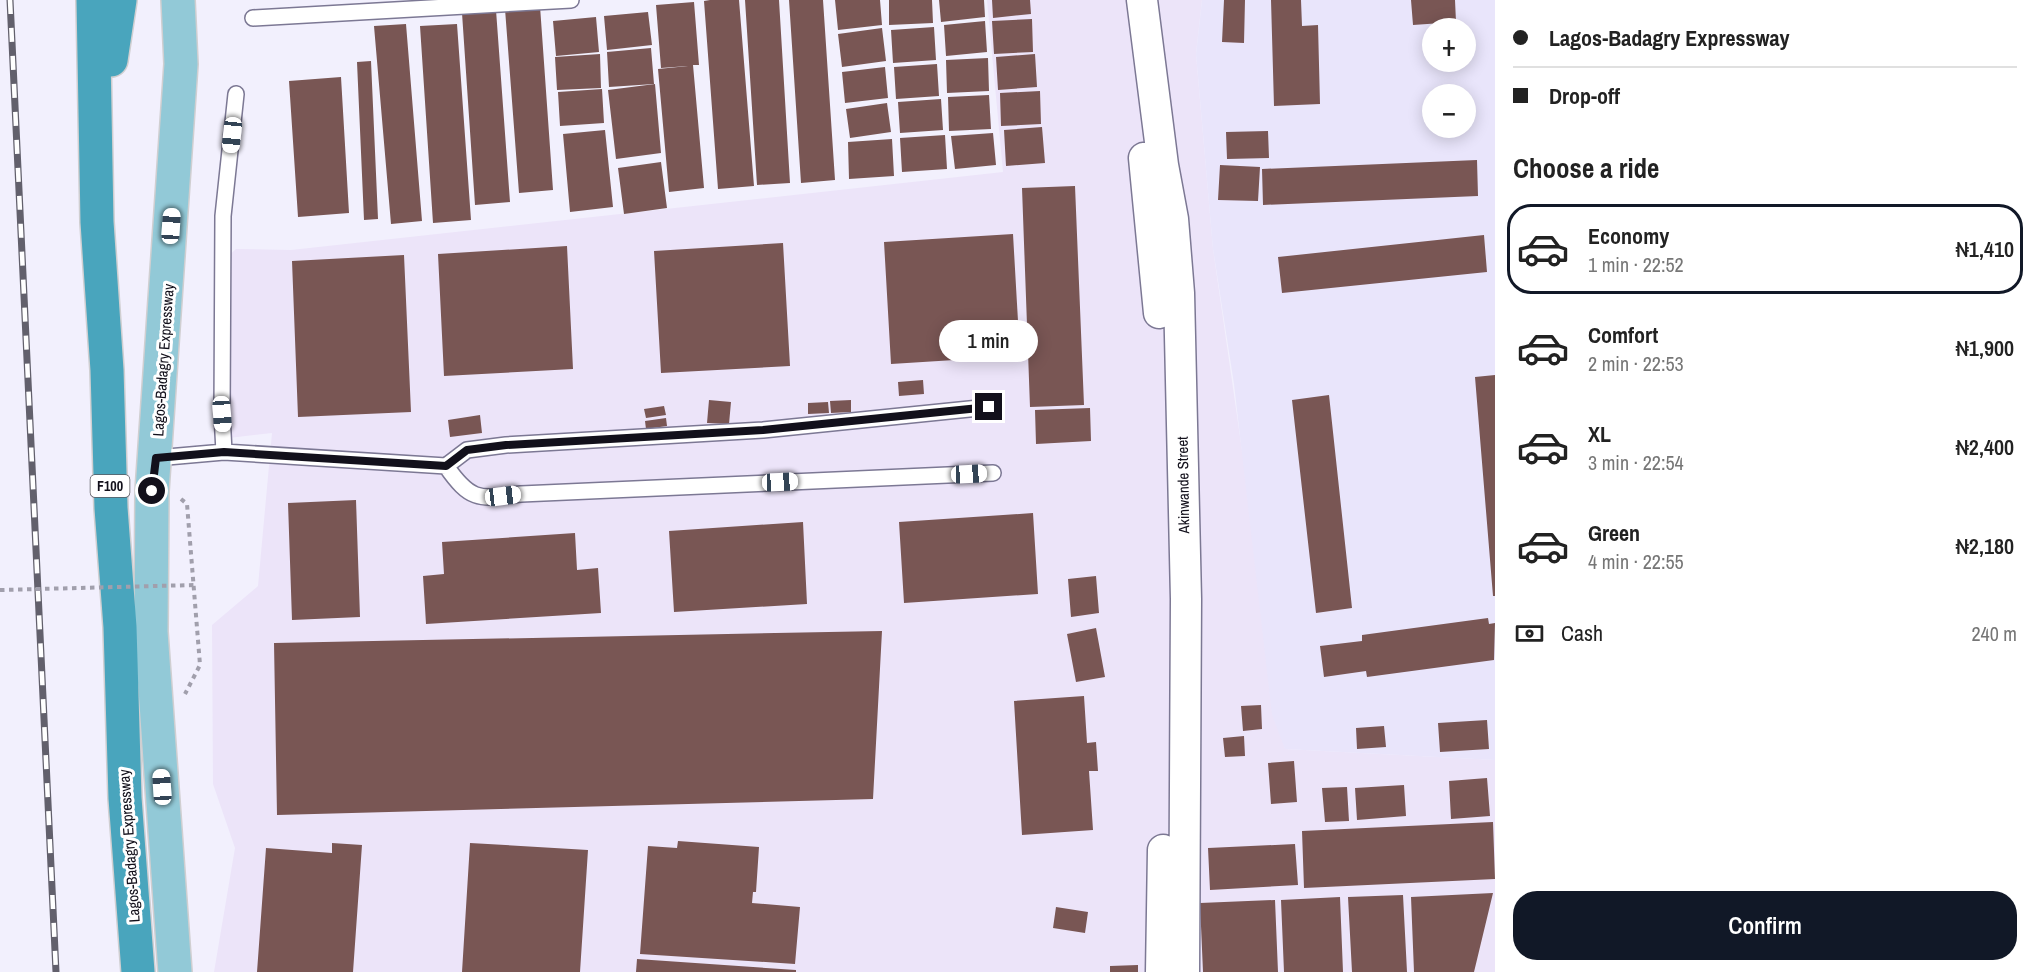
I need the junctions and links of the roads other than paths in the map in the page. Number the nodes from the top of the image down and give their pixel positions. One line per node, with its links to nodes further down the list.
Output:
1 (93, 0): 9 (highway, Lagos-Badagry Expressway / F100)
2 (120, 0): 9 (highway)
3 (178, 0): 12 (main road, Lagos-Badagry Expressway)
4 (572, 0): 7 (lane)
5 (1125, 0): 17 (street, Akinwande Street)
6 (1142, 0): 18 (street, Akinwande Street)
7 (252, 18)
8 (236, 94): 11 (lane)
9 (97, 148): 15 (highway, Lagos-Badagry Expressway / F100)
10 (989, 407): 13 (lane)
11 (224, 452): 12 (lane); 13 (lane)
12 (156, 458): 16 (main road, Lagos-Badagry Expressway)
13 (446, 466): 14 (lane)
14 (993, 473)
15 (138, 972)
16 (175, 972)
17 (1161, 972)
18 (1184, 972)

